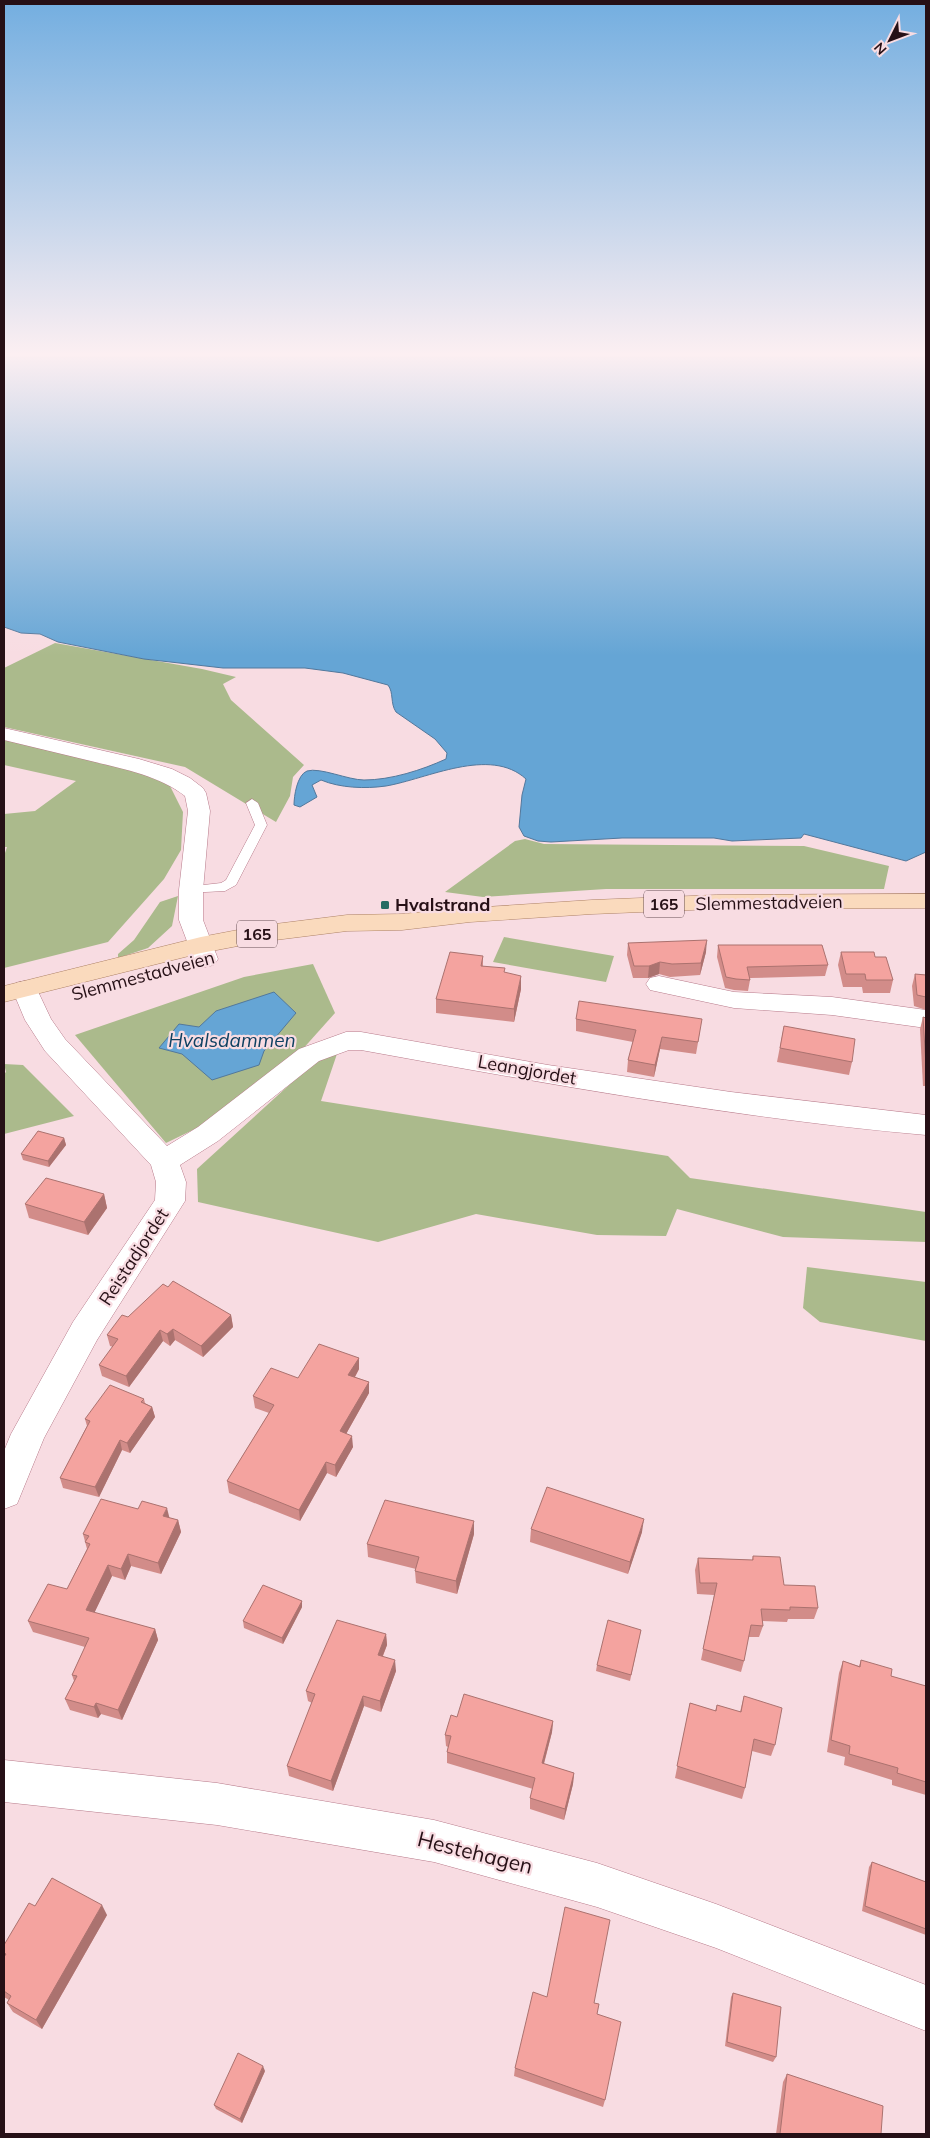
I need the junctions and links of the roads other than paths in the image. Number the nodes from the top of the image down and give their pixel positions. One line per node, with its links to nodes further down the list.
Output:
1 (4, 734): 3 (street)
2 (252, 803): 3 (lane)
3 (191, 890): 5 (street)
4 (926, 902): 5 (main road, Slemmestadveien / 165)
5 (203, 952): 7 (main road, Slemmestadveien / 165)
6 (659, 984): 9 (street)
7 (21, 996): 8 (main road, Slemmestadveien / 165); 11 (street, Reistadjordet)
8 (4, 1014)
9 (926, 1019)
10 (926, 1125): 11 (street, Leangjordet)
11 (164, 1161): 12 (street, Reistadjordet)
12 (4, 1493)
13 (4, 1781): 14 (street, Hestehagen)
14 (926, 2008)

